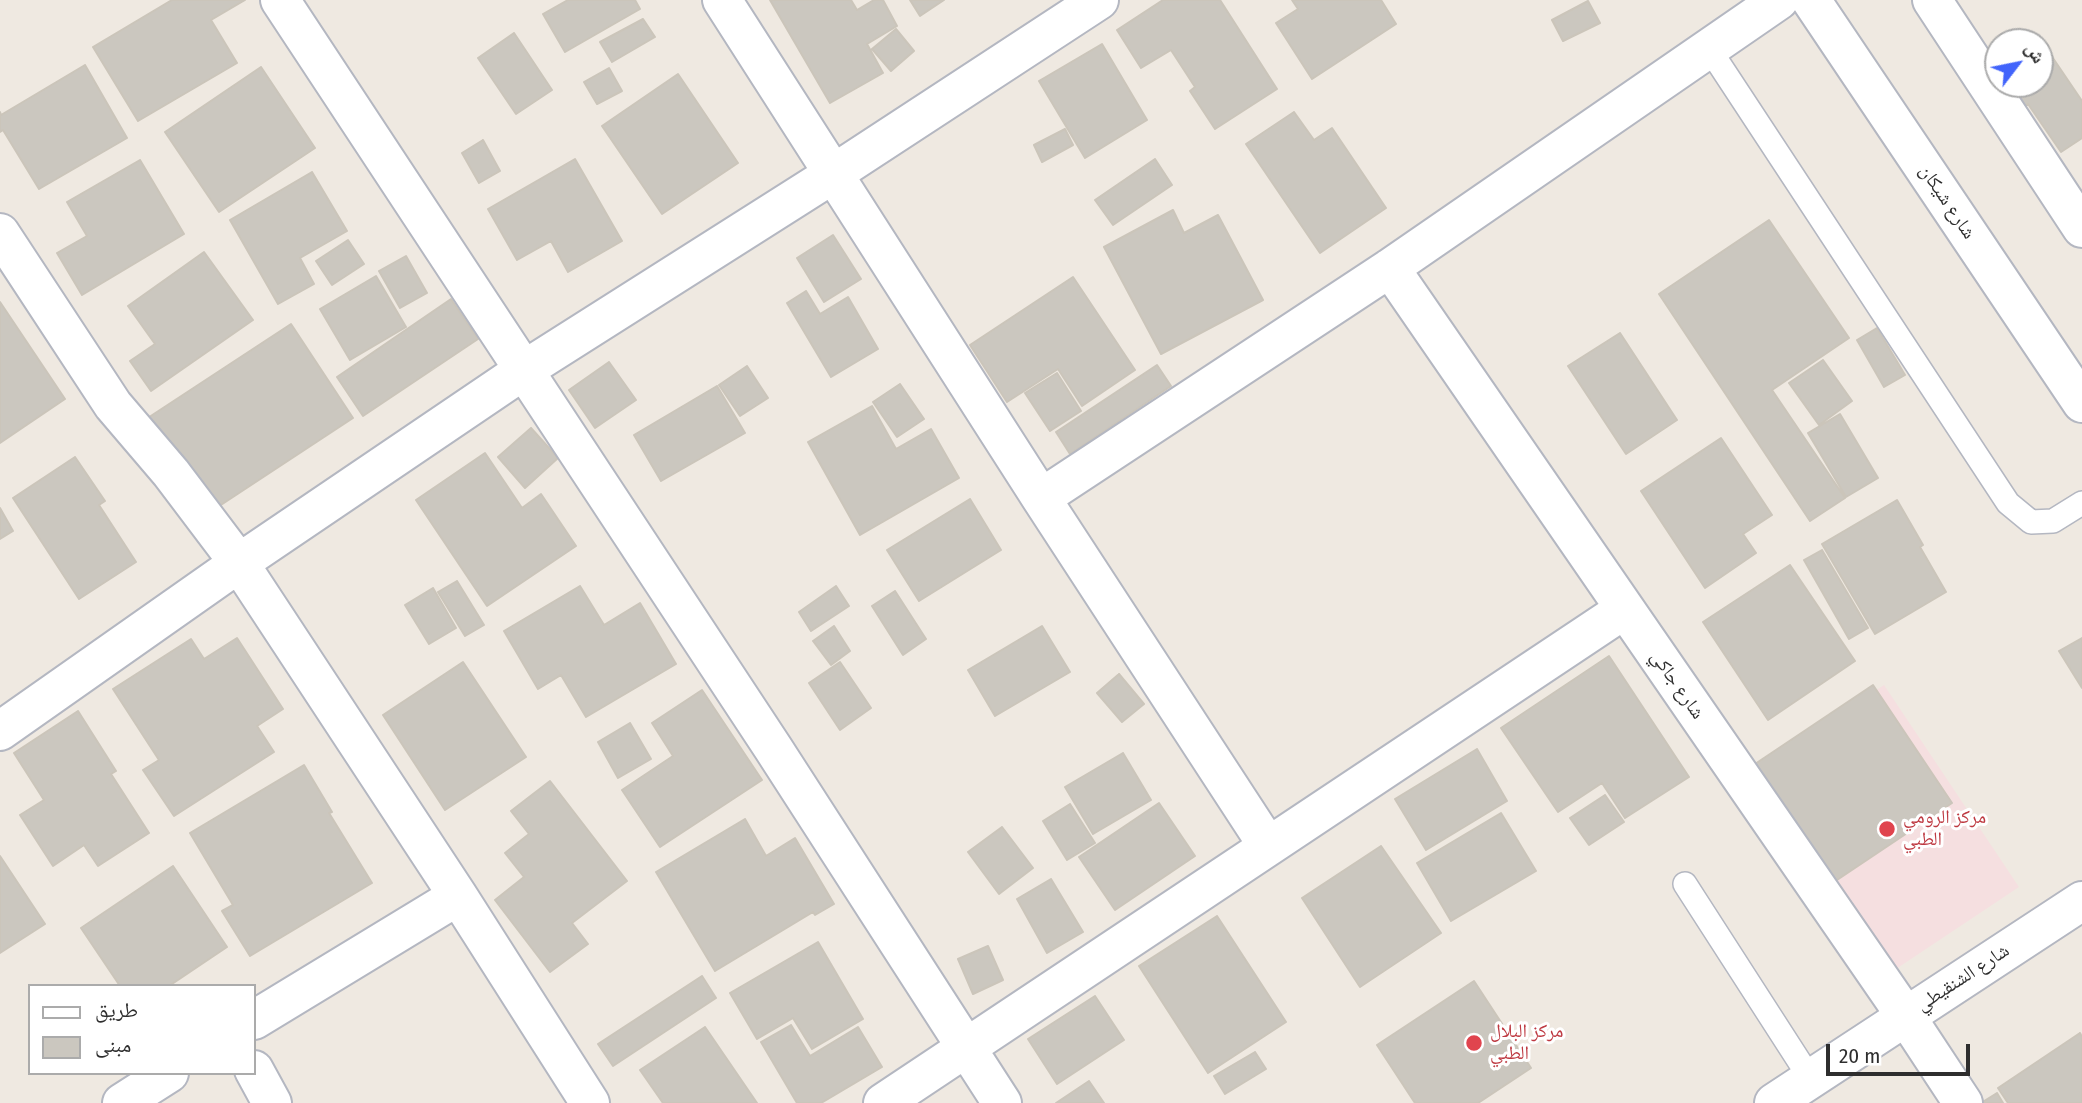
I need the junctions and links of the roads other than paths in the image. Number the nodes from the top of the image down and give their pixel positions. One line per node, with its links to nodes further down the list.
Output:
1 (280, 0): 12 (street)
2 (722, 0): 8 (street)
3 (1099, 0): 8 (street)
4 (1779, 0): 7 (street)
5 (1811, 0): 13 (street, شارع شيكان)
6 (1931, 0): 9 (street)
7 (1708, 47): 11 (street); 15 (lane)
8 (833, 174): 12 (street); 14 (street)
9 (2082, 228)
10 (1, 236): 16 (street)
11 (1390, 268): 14 (street); 17 (street, شارع جاكي)
12 (524, 370): 16 (street); 25 (street)
13 (2082, 403)
14 (1041, 498): 19 (street)
15 (2082, 503)
16 (239, 564): 18 (street); 21 (street)
17 (1625, 609): 19 (street); 23 (street, شارع جاكي)
18 (0, 731)
19 (1268, 846): 25 (street)
20 (1685, 884): 28 (lane)
21 (458, 896): 24 (street); 31 (street)
22 (2082, 901): 23 (street, شارع الشنقيطي)
23 (1905, 1016): 28 (street, شارع الشنقيطي); 35 (street, شارع جاكي)
24 (256, 1019)
25 (965, 1048): 32 (street); 33 (street)
26 (256, 1074): 30 (street)
27 (166, 1075): 29 (street)
28 (1810, 1079): 34 (street, شارع الشنقيطي)
29 (122, 1103)
30 (272, 1103)
31 (590, 1103)
32 (883, 1103)
33 (1002, 1103)
34 (1774, 1103)
35 (1963, 1103)

